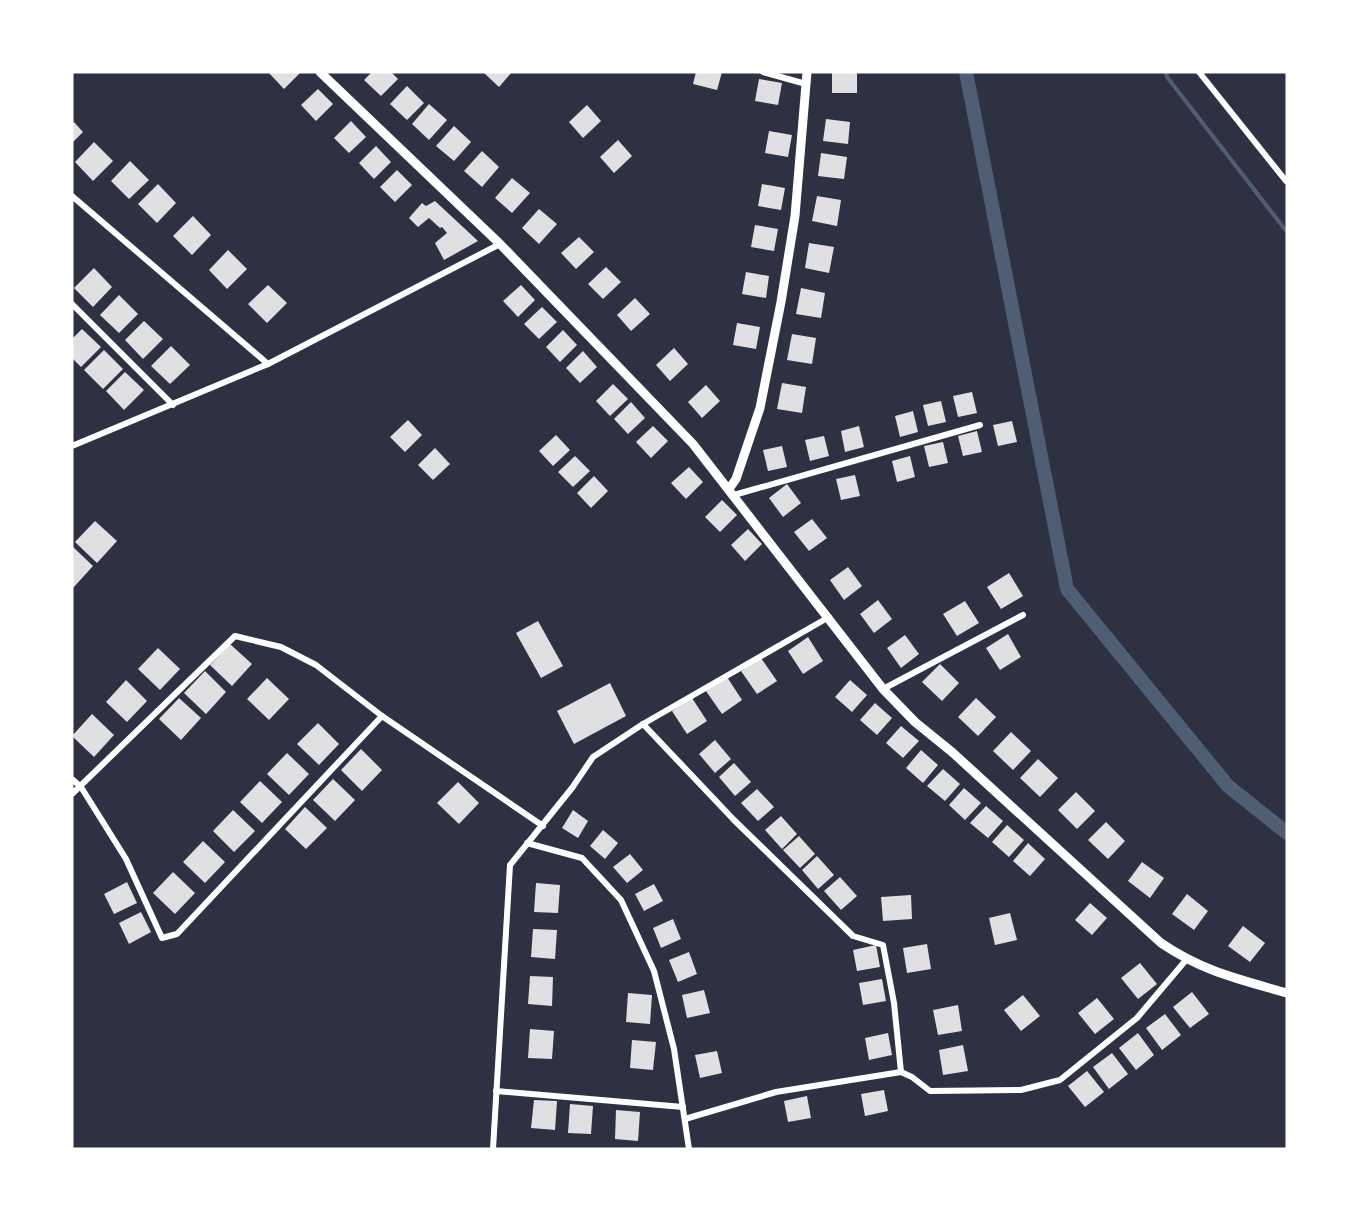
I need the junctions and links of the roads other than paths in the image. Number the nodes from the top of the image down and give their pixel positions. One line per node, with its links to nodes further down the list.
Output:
1 (320, 72): 8 (main road)
2 (762, 72): 5 (street)
3 (807, 72): 5 (main road)
4 (1199, 72): 6 (street)
5 (806, 84): 14 (main road)
6 (1286, 180)
7 (72, 196): 10 (street)
8 (500, 244): 10 (street); 14 (main road)
9 (72, 304): 11 (street)
10 (268, 364): 11 (street)
11 (173, 405): 13 (street)
12 (980, 425): 14 (street)
13 (72, 446)
14 (732, 492): 16 (main road)
15 (1023, 615): 17 (street)
16 (829, 617): 17 (main road); 19 (street)
17 (884, 688): 25 (main road)
18 (382, 716): 21 (street); 21 (street); 23 (street)
19 (643, 724): 23 (street); 27 (street)
20 (72, 779): 21 (street)
21 (81, 787): 22 (street)
22 (72, 794)
23 (543, 826): 24 (street)
24 (527, 843): 28 (street); 29 (street)
25 (1186, 960): 26 (main road); 27 (street)
26 (1287, 993)
27 (901, 1072): 30 (street)
28 (496, 1091): 29 (street); 31 (street)
29 (683, 1107): 30 (street)
30 (685, 1119): 32 (street)
31 (493, 1149)
32 (689, 1149)

